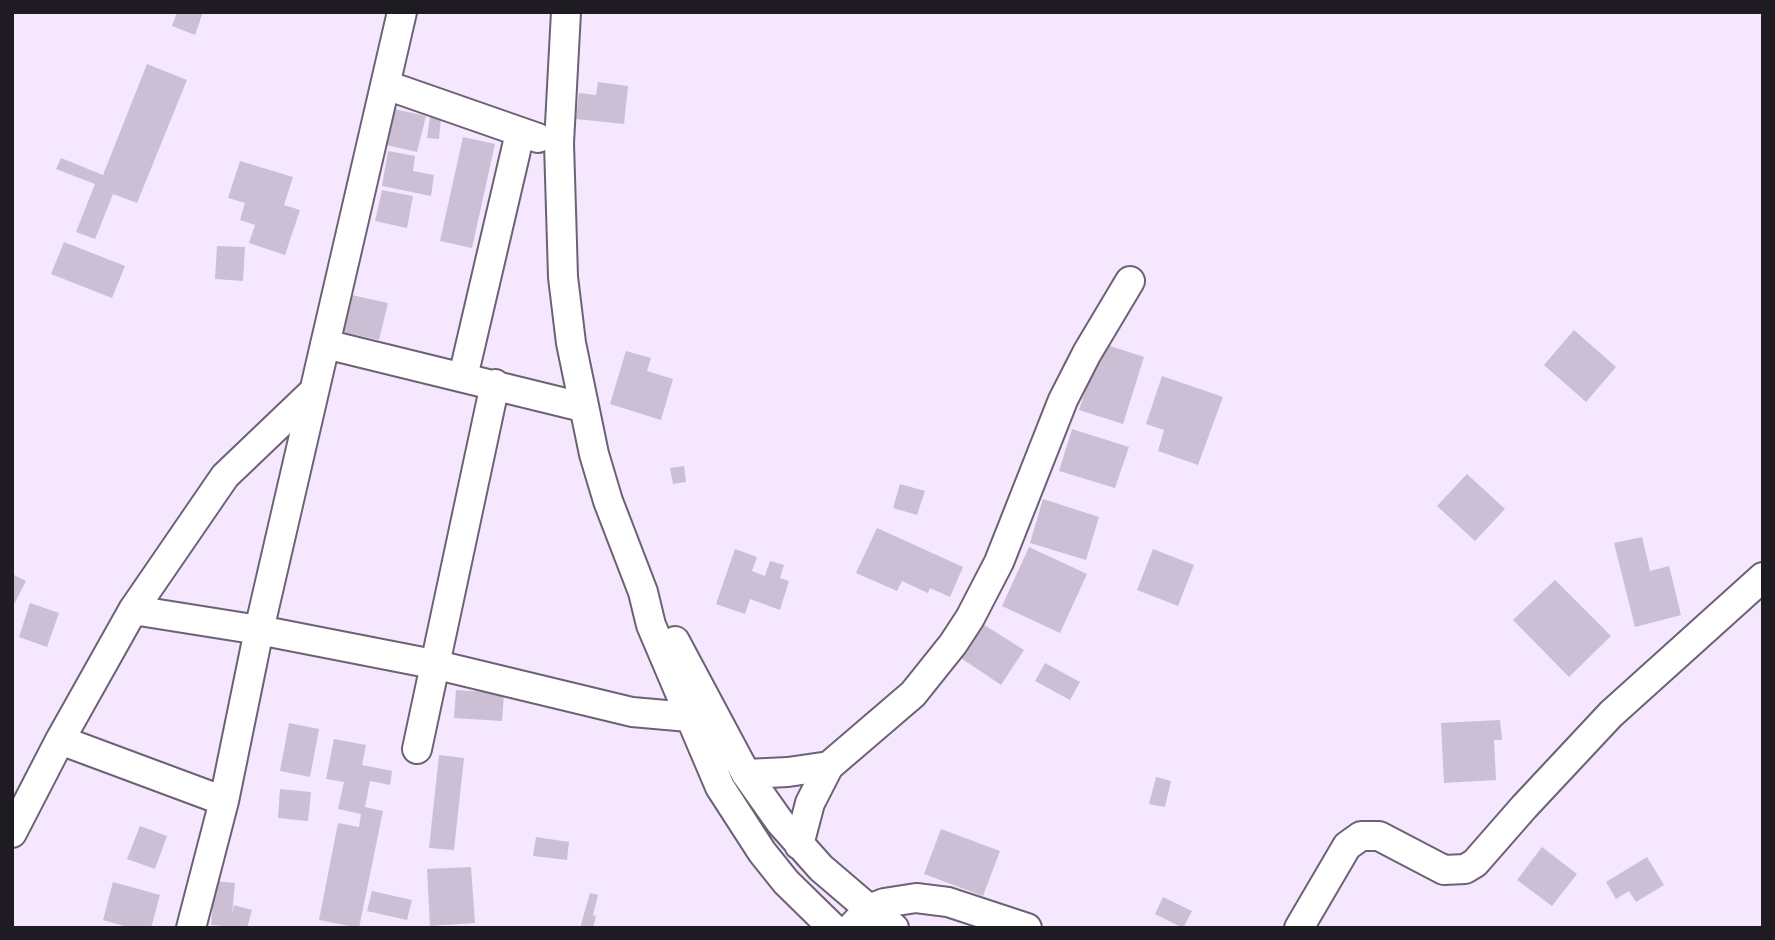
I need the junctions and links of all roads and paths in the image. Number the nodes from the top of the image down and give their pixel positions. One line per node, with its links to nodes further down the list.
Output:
1 (402, 12): 3 (street)
2 (566, 12): 5 (street)
3 (386, 85): 4 (street); 7 (street)
4 (520, 133): 5 (street); 8 (street)
5 (559, 143): 11 (street)
6 (1130, 281): 20 (street)
7 (325, 344): 8 (street); 10 (street)
8 (463, 377): 9 (street)
9 (495, 384): 11 (street); 16 (street)
10 (314, 391): 14 (street); 15 (street)
11 (582, 407): 13 (street)
12 (1763, 577): 30 (street)
13 (643, 592): 17 (street); 21 (street)
14 (133, 610): 15 (street); 18 (street)
15 (259, 630): 16 (street); 22 (street)
16 (433, 664): 17 (street); 19 (street)
17 (689, 718): 27 (street)
18 (60, 740): 22 (street); 23 (street)
19 (417, 749)
20 (829, 765): 21 (street); 24 (street)
21 (746, 774): 24 (street)
22 (223, 801): 26 (street)
23 (12, 833)
24 (799, 845): 25 (street)
25 (860, 919): 28 (street); 29 (street)
26 (191, 928)
27 (833, 928)
28 (894, 928)
29 (1027, 928)
30 (1299, 928)

